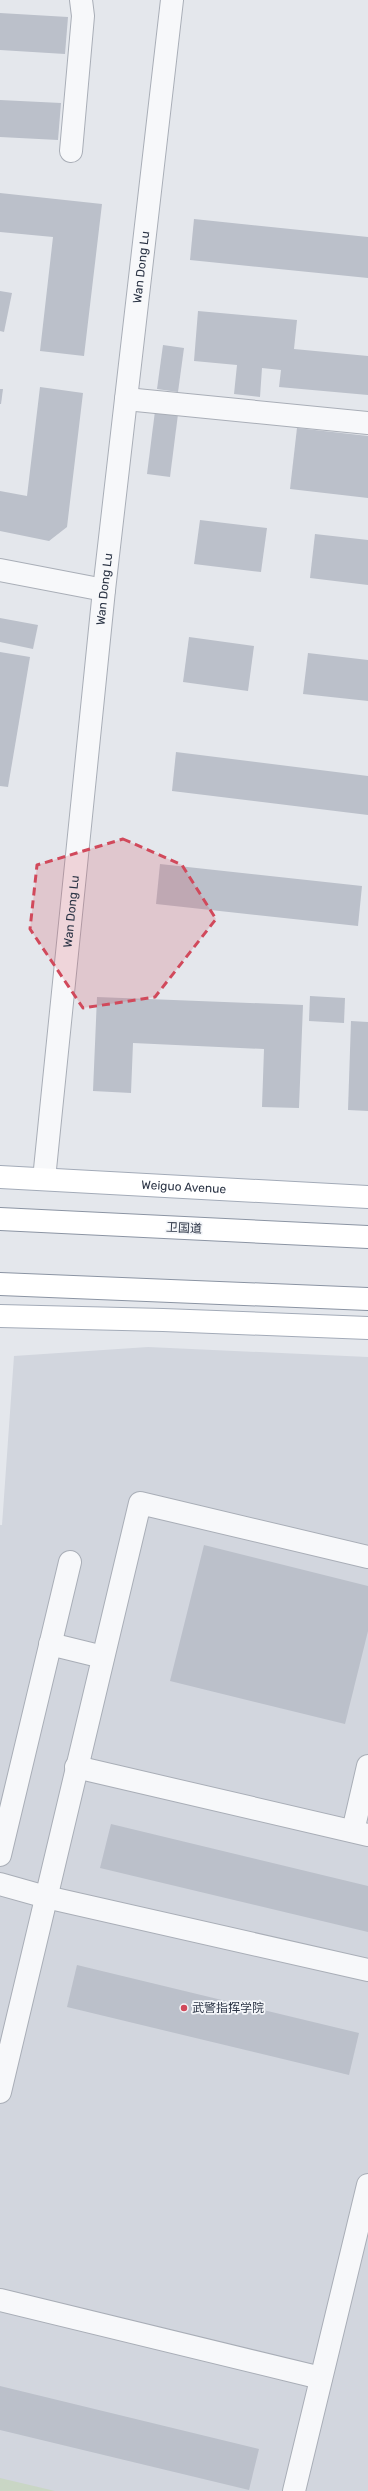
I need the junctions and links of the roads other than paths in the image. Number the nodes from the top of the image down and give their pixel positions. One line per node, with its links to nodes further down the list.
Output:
1 (81, 0): 3 (street)
2 (172, 0): 4 (street, Wan Dong Lu)
3 (71, 151)
4 (126, 399): 5 (street); 7 (street, Wan Dong Lu)
5 (368, 423)
6 (0, 570): 7 (street)
7 (104, 590): 9 (street, Wan Dong Lu)
8 (0, 1177): 9 (main road, Weiguo Avenue)
9 (44, 1179): 10 (main road, Weiguo Avenue)
10 (368, 1197)
11 (0, 1219): 12 (main road, 卫国道)
12 (368, 1237)
13 (0, 1284): 14 (main road)
14 (368, 1299)
15 (0, 1316): 16 (main road)
16 (368, 1328)
17 (368, 1557): 20 (street)
18 (70, 1562): 19 (street)
19 (50, 1644): 20 (street); 24 (street)
20 (103, 1657): 22 (street)
21 (368, 1766): 23 (street)
22 (76, 1767): 23 (street); 26 (street)
23 (360, 1833)
24 (0, 1855)
25 (0, 1884): 26 (street)
26 (46, 1897): 27 (street); 28 (street)
27 (368, 1970)
28 (0, 2092)
29 (368, 2185): 31 (street)
30 (0, 2300): 31 (street)
31 (321, 2378): 32 (street)
32 (294, 2491)

